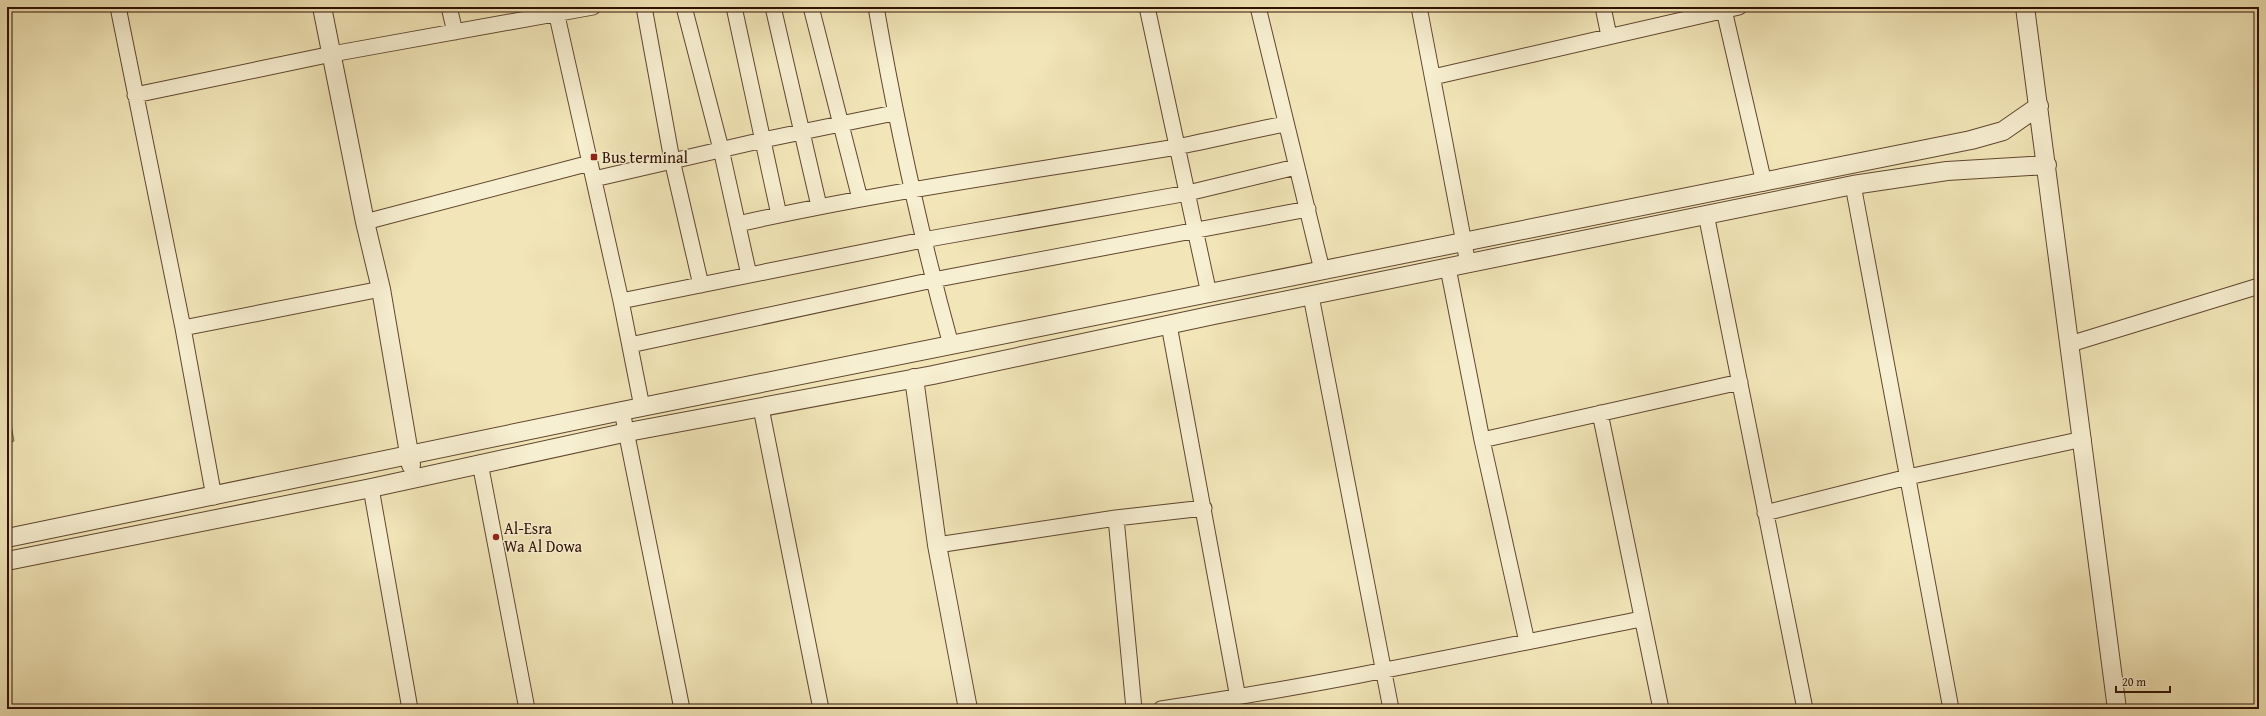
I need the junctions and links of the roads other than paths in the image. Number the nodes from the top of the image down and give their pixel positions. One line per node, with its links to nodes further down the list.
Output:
1 (118, 7): 22 (street)
2 (322, 7): 20 (street)
3 (449, 7): 18 (street)
4 (593, 7): 17 (street)
5 (644, 7): 31 (street)
6 (684, 7): 30 (street)
7 (734, 7): 28 (street)
8 (773, 7): 27 (street)
9 (811, 7): 25 (street)
10 (876, 7): 24 (street)
11 (1147, 7): 29 (street)
12 (1258, 7): 26 (street)
13 (1419, 7): 21 (street)
14 (1603, 7): 19 (street)
15 (2025, 7): 23 (street)
16 (1732, 8): 19 (street); 36 (street)
17 (556, 11): 18 (street); 32 (street)
18 (455, 32): 20 (street)
19 (1609, 36): 21 (street)
20 (332, 54): 22 (street); 45 (street)
21 (1433, 77): 49 (street)
22 (135, 95): 62 (street)
23 (2039, 106): 33 (street); 36 (street)
24 (894, 113): 25 (street); 38 (street)
25 (840, 124): 27 (street); 40 (street)
26 (1285, 124): 29 (street); 34 (street)
27 (802, 133): 28 (street); 41 (street)
28 (763, 140): 30 (street); 44 (street)
29 (1177, 146): 38 (street); 39 (street)
30 (721, 149): 31 (street); 46 (street)
31 (672, 160): 35 (street); 55 (street)
32 (590, 163): 35 (street); 45 (street)
33 (2047, 165): 37 (street); 63 (street)
34 (1296, 167): 39 (street); 42 (street)
35 (594, 179): 60 (street)
36 (1764, 183): 49 (street)
37 (1853, 185): 43 (street); 79 (street)
38 (911, 189): 40 (street); 48 (street)
39 (1188, 192): 47 (street); 48 (street)
40 (860, 198): 41 (street)
41 (819, 206): 44 (street)
42 (1308, 209): 47 (street); 52 (street)
43 (1706, 214): 50 (street); 69 (street)
44 (779, 215): 46 (street)
45 (365, 222): 57 (street)
46 (738, 224): 53 (street)
47 (1196, 231): 54 (street); 58 (street)
48 (923, 240): 53 (street); 54 (street)
49 (1463, 242): 50 (street); 52 (street)
50 (1468, 264): 51 (street)
51 (1448, 268): 59 (street); 76 (street)
52 (1322, 270): 58 (street)
53 (749, 275): 55 (street)
54 (933, 280): 64 (street); 65 (street)
55 (701, 285): 60 (street)
56 (2259, 286): 63 (street)
57 (381, 289): 62 (street); 77 (street)
58 (1209, 294): 65 (street)
59 (1311, 296): 61 (street); 91 (street)
60 (621, 301): 64 (street)
61 (1169, 325): 67 (street); 83 (street)
62 (183, 328): 82 (street)
63 (2070, 344): 75 (street)
64 (630, 345): 70 (street)
65 (951, 345): 66 (street)
66 (928, 350): 67 (street); 70 (street)
67 (933, 375): 68 (street)
68 (914, 378): 71 (street); 87 (street)
69 (1740, 382): 73 (street); 84 (street)
70 (642, 407): 72 (street)
71 (760, 408): 74 (street); 96 (street)
72 (622, 411): 74 (street); 77 (street)
73 (1600, 413): 76 (street); 89 (street)
74 (628, 432): 78 (street); 95 (street)
75 (2082, 439): 79 (street); 104 (street)
76 (1482, 440): 90 (street)
77 (410, 454): 80 (street); 82 (street)
78 (480, 463): 80 (street); 94 (street)
79 (1908, 477): 84 (street); 103 (street)
80 (413, 478): 81 (street)
81 (371, 488): 88 (street); 93 (street)
82 (214, 497): 86 (street)
83 (1204, 508): 85 (street); 92 (street)
84 (1765, 512): 102 (street)
85 (1116, 518): 87 (street); 98 (street)
86 (7, 538)
87 (937, 545): 97 (street)
88 (7, 561)
89 (1641, 619): 90 (street); 101 (street)
90 (1527, 642): 91 (street)
91 (1384, 671): 92 (street); 100 (street)
92 (1238, 698): 99 (street)
93 (410, 709)
94 (527, 709)
95 (682, 709)
96 (821, 709)
97 (968, 709)
98 (1134, 709)
99 (1161, 709)
100 (1391, 709)
101 (1661, 709)
102 (1806, 709)
103 (1951, 709)
104 (2117, 709)

